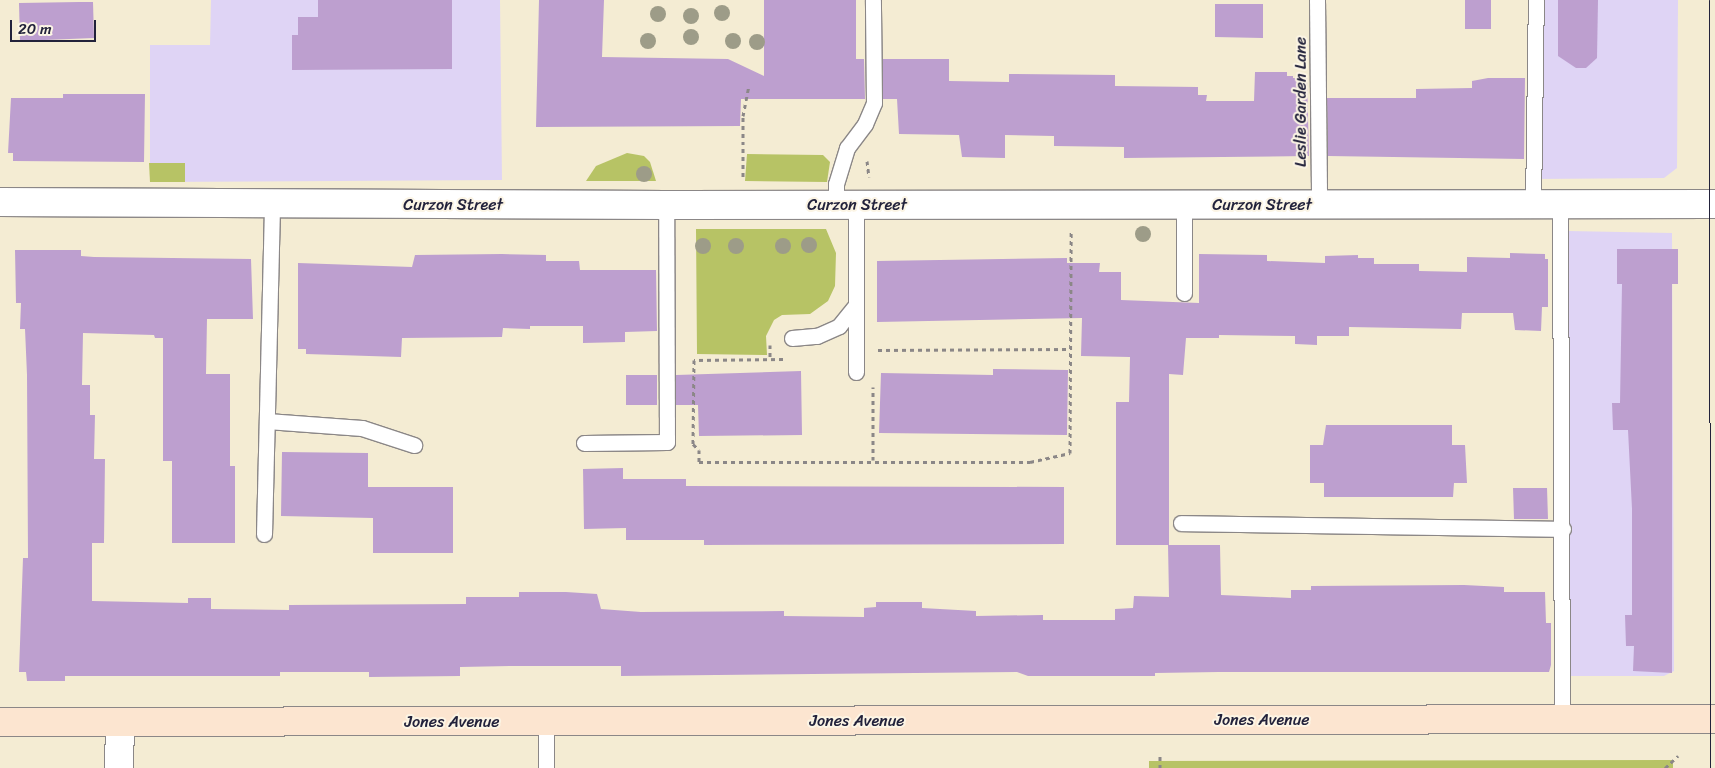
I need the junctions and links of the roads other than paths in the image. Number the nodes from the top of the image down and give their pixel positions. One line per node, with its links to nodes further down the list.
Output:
1 (873, 0): 9 (lane)
2 (1317, 0): 5 (lane, Leslie Garden Lane)
3 (1536, 0): 11 (lane)
4 (0, 202): 7 (street, Curzon Street)
5 (1319, 204): 10 (street, Curzon Street); 11 (street, Curzon Street)
6 (1715, 204): 12 (street, Curzon Street)
7 (272, 205): 8 (street, Curzon Street); 17 (lane)
8 (666, 205): 9 (street, Curzon Street); 18 (lane)
9 (846, 205): 10 (street, Curzon Street); 14 (lane)
10 (1184, 205): 13 (lane)
11 (1533, 205): 12 (street, Curzon Street)
12 (1560, 205): 21 (lane)
13 (1184, 293)
14 (856, 305): 15 (lane); 16 (lane)
15 (792, 338)
16 (856, 372)
17 (267, 421): 19 (lane); 22 (lane)
18 (584, 443)
19 (414, 445)
20 (1181, 523): 21 (lane)
21 (1563, 529): 23 (lane)
22 (264, 534)
23 (1562, 719): 24 (street, Jones Avenue); 26 (street, Jones Avenue)
24 (1715, 719)
25 (0, 722): 27 (street, Jones Avenue)
26 (546, 722): 27 (street, Jones Avenue); 29 (lane)
27 (120, 723): 28 (street)
28 (119, 768)
29 (546, 768)

